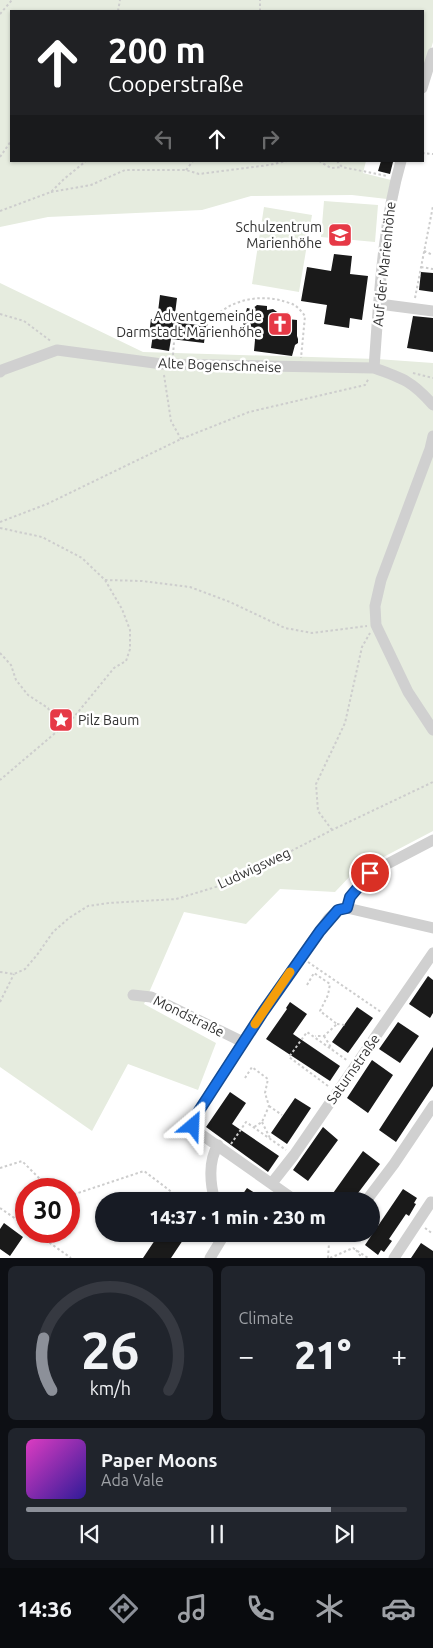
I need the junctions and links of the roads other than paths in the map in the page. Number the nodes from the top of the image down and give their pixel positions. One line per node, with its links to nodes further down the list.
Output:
1 (433, 53): 2 (street)
2 (424, 82)
3 (401, 162): 4 (street, Auf der Marienhöhe)
4 (379, 304): 5 (street); 6 (street, Auf der Marienhöhe)
5 (433, 311)
6 (374, 368): 7 (street, Alte Bogenschneise); 8 (street, Alte Bogenschneise)
7 (0, 372)
8 (433, 405)
9 (433, 436): 10 (street)
10 (433, 730)
11 (433, 840): 12 (street)
12 (347, 908): 13 (street); 16 (street)
13 (433, 928)
14 (433, 953): 19 (street, Saturnstraße)
15 (133, 994): 16 (street, Mondstraße)
16 (243, 1042): 18 (street)
17 (433, 1106): 22 (street)
18 (222, 1148): 19 (street); 20 (street)
19 (272, 1183): 21 (street)
20 (213, 1192)
21 (284, 1192)
22 (373, 1192)
23 (432, 1202): 26 (street)
24 (220, 1242): 25 (street)
25 (210, 1258)
26 (394, 1258)

